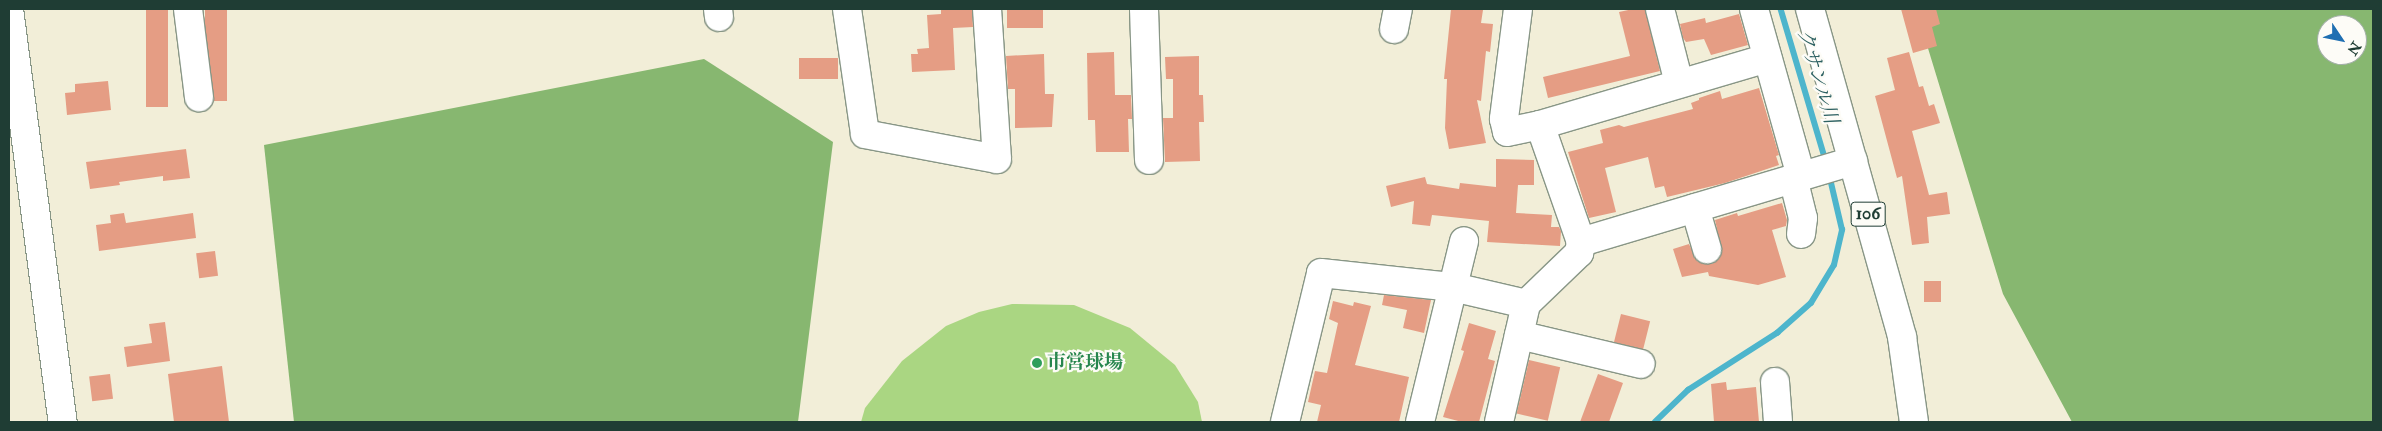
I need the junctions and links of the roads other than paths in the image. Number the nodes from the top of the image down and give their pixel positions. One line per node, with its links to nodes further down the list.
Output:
1 (9, 9): 17 (street)
2 (188, 9): 12 (street)
3 (847, 9): 4 (street)
4 (987, 9)
5 (1144, 9): 14 (street)
6 (1520, 9): 13 (street)
7 (1660, 9): 11 (street)
8 (1754, 9): 10 (street)
9 (1810, 9): 15 (street, 106)
10 (1767, 58): 11 (street); 16 (street)
11 (1679, 83): 13 (street)
12 (199, 98)
13 (1540, 126): 21 (street)
14 (1149, 160)
15 (1854, 161): 16 (street); 33 (street, 106)
16 (1797, 177): 18 (street); 19 (street)
17 (20, 188): 28 (street)
18 (1695, 208): 21 (street); 22 (street)
19 (1801, 234)
20 (1464, 241): 23 (street)
21 (1580, 242): 24 (street)
22 (1707, 249)
23 (1453, 287): 24 (street); 29 (street); 30 (street)
24 (1526, 304): 25 (street)
25 (1519, 335): 26 (street); 31 (street)
26 (1641, 364)
27 (1775, 382): 32 (street)
28 (63, 422)
29 (1286, 422)
30 (1420, 422)
31 (1498, 422)
32 (1778, 422)
33 (1914, 422)

